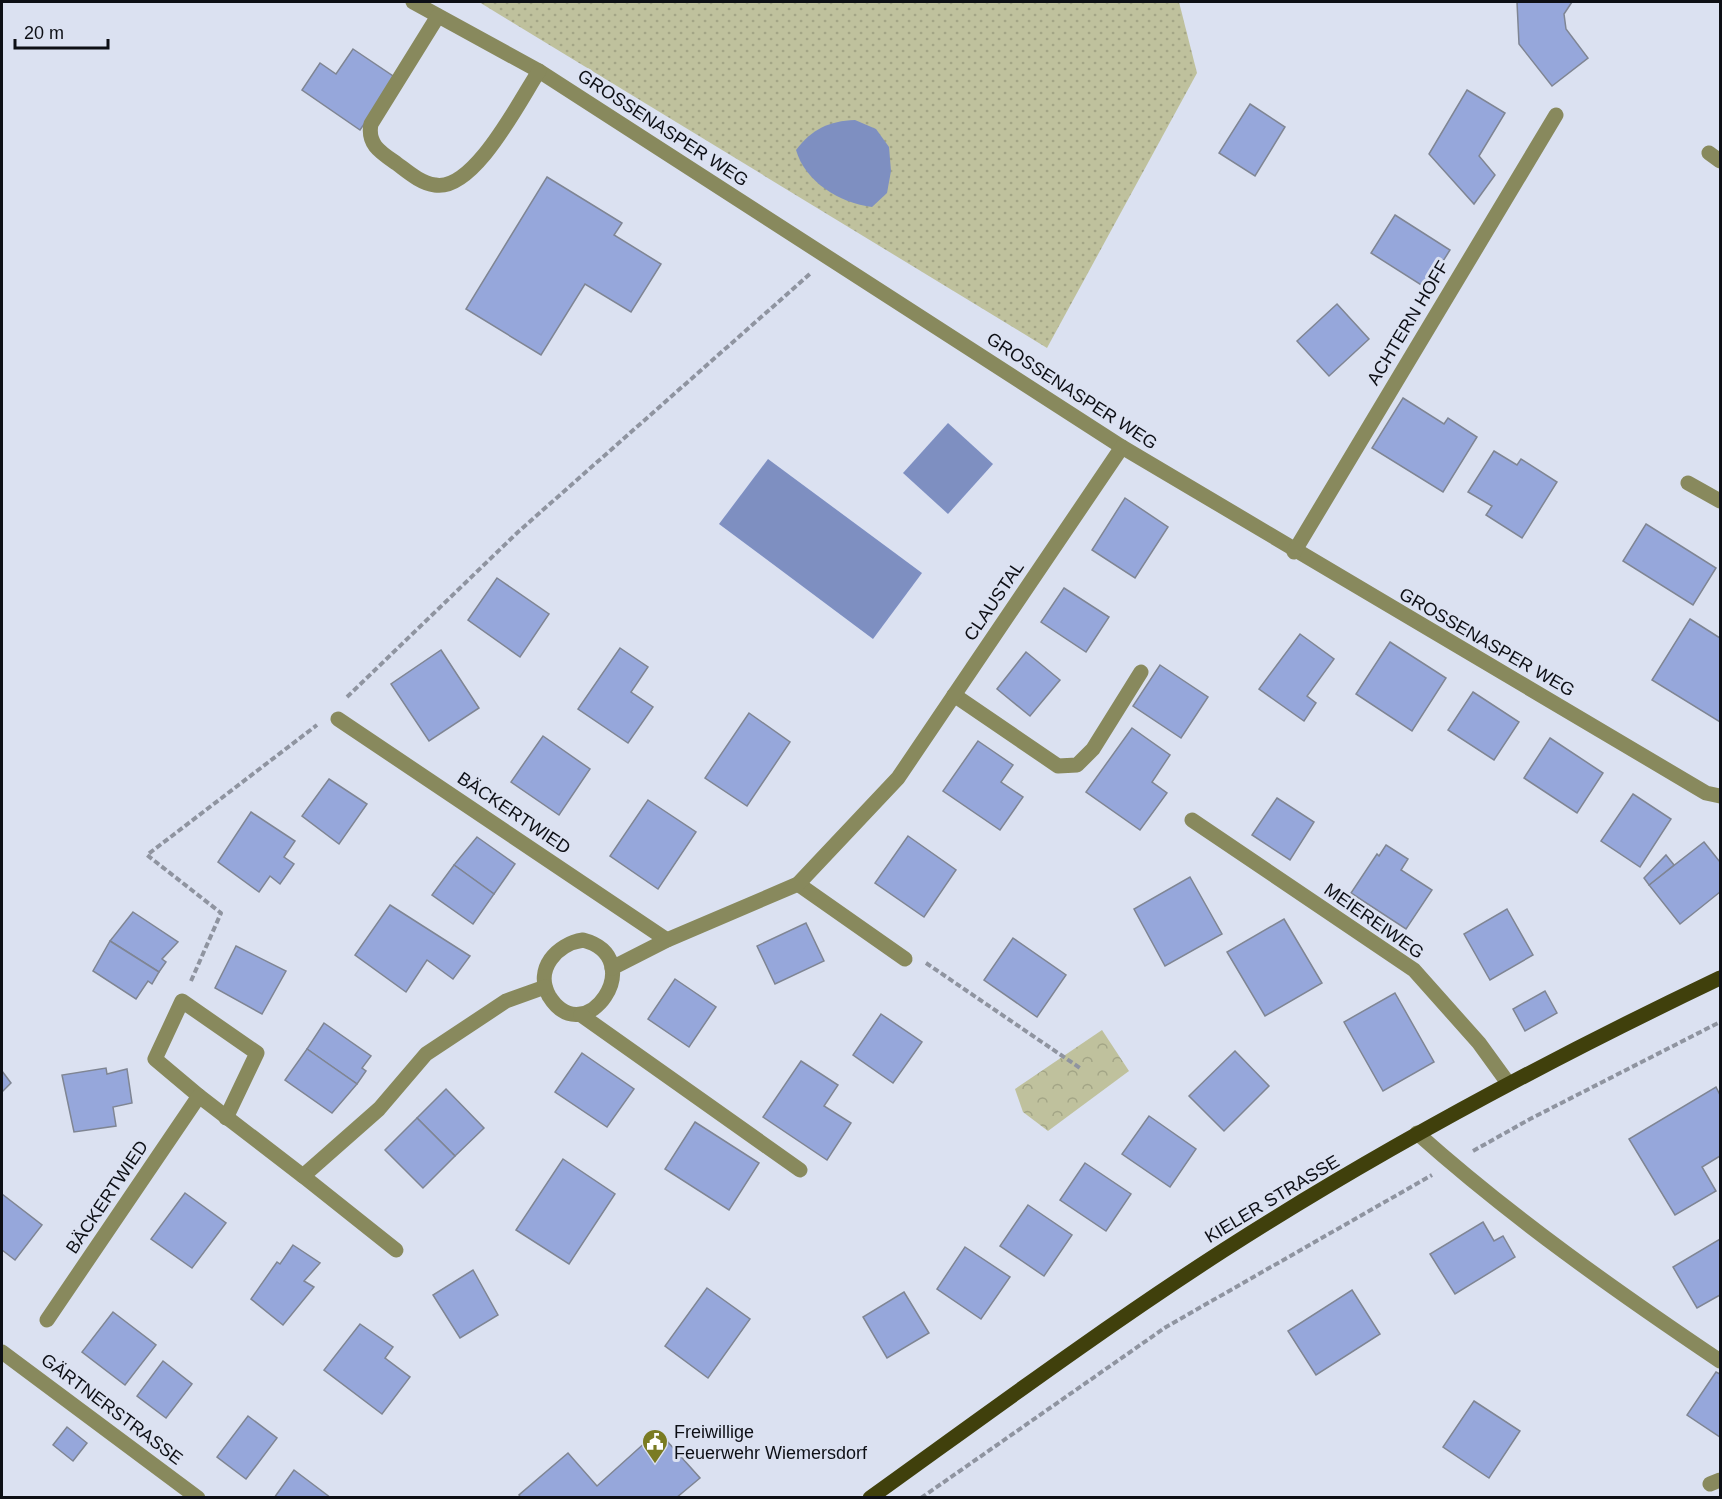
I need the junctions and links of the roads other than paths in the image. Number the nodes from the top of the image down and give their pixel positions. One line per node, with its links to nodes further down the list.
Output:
1 (413, 2): 2 (street, GROSSENASPER WEG)
2 (438, 16): 3 (street, GROSSENASPER WEG); 3 (street)
3 (539, 71): 5 (street, GROSSENASPER WEG)
4 (1556, 115): 8 (street, ACHTERN HOFF)
5 (1122, 447): 8 (street, GROSSENASPER WEG); 10 (street, CLAUSTAL)
6 (1688, 483): 7 (street)
7 (1720, 501)
8 (1294, 552): 12 (street, GROSSENASPER WEG)
9 (1141, 672): 10 (street)
10 (954, 695): 14 (street, CLAUSTAL)
11 (333, 718): 15 (street, BÄCKERTWIED)
12 (1720, 796)
13 (1192, 820): 21 (street, MEIEREIWEG)
14 (798, 884): 15 (street); 16 (street)
15 (667, 940): 17 (street)
16 (905, 959)
17 (612, 968): 19 (street); 20 (street)
18 (1720, 978): 21 (main road, KIELER STRASSE)
19 (545, 987): 20 (street); 26 (street)
20 (581, 1015): 25 (street)
21 (1508, 1083): 24 (main road, KIELER STRASSE)
22 (199, 1096): 23 (street); 23 (street); 28 (street, BÄCKERTWIED)
23 (226, 1118): 26 (street)
24 (1417, 1134): 30 (street); 32 (main road, KIELER STRASSE)
25 (800, 1170)
26 (303, 1176): 27 (street)
27 (396, 1250)
28 (47, 1320)
29 (2, 1352): 31 (street, GÄRTNERSTRASSE)
30 (1720, 1361)
31 (198, 1497)
32 (870, 1497)

